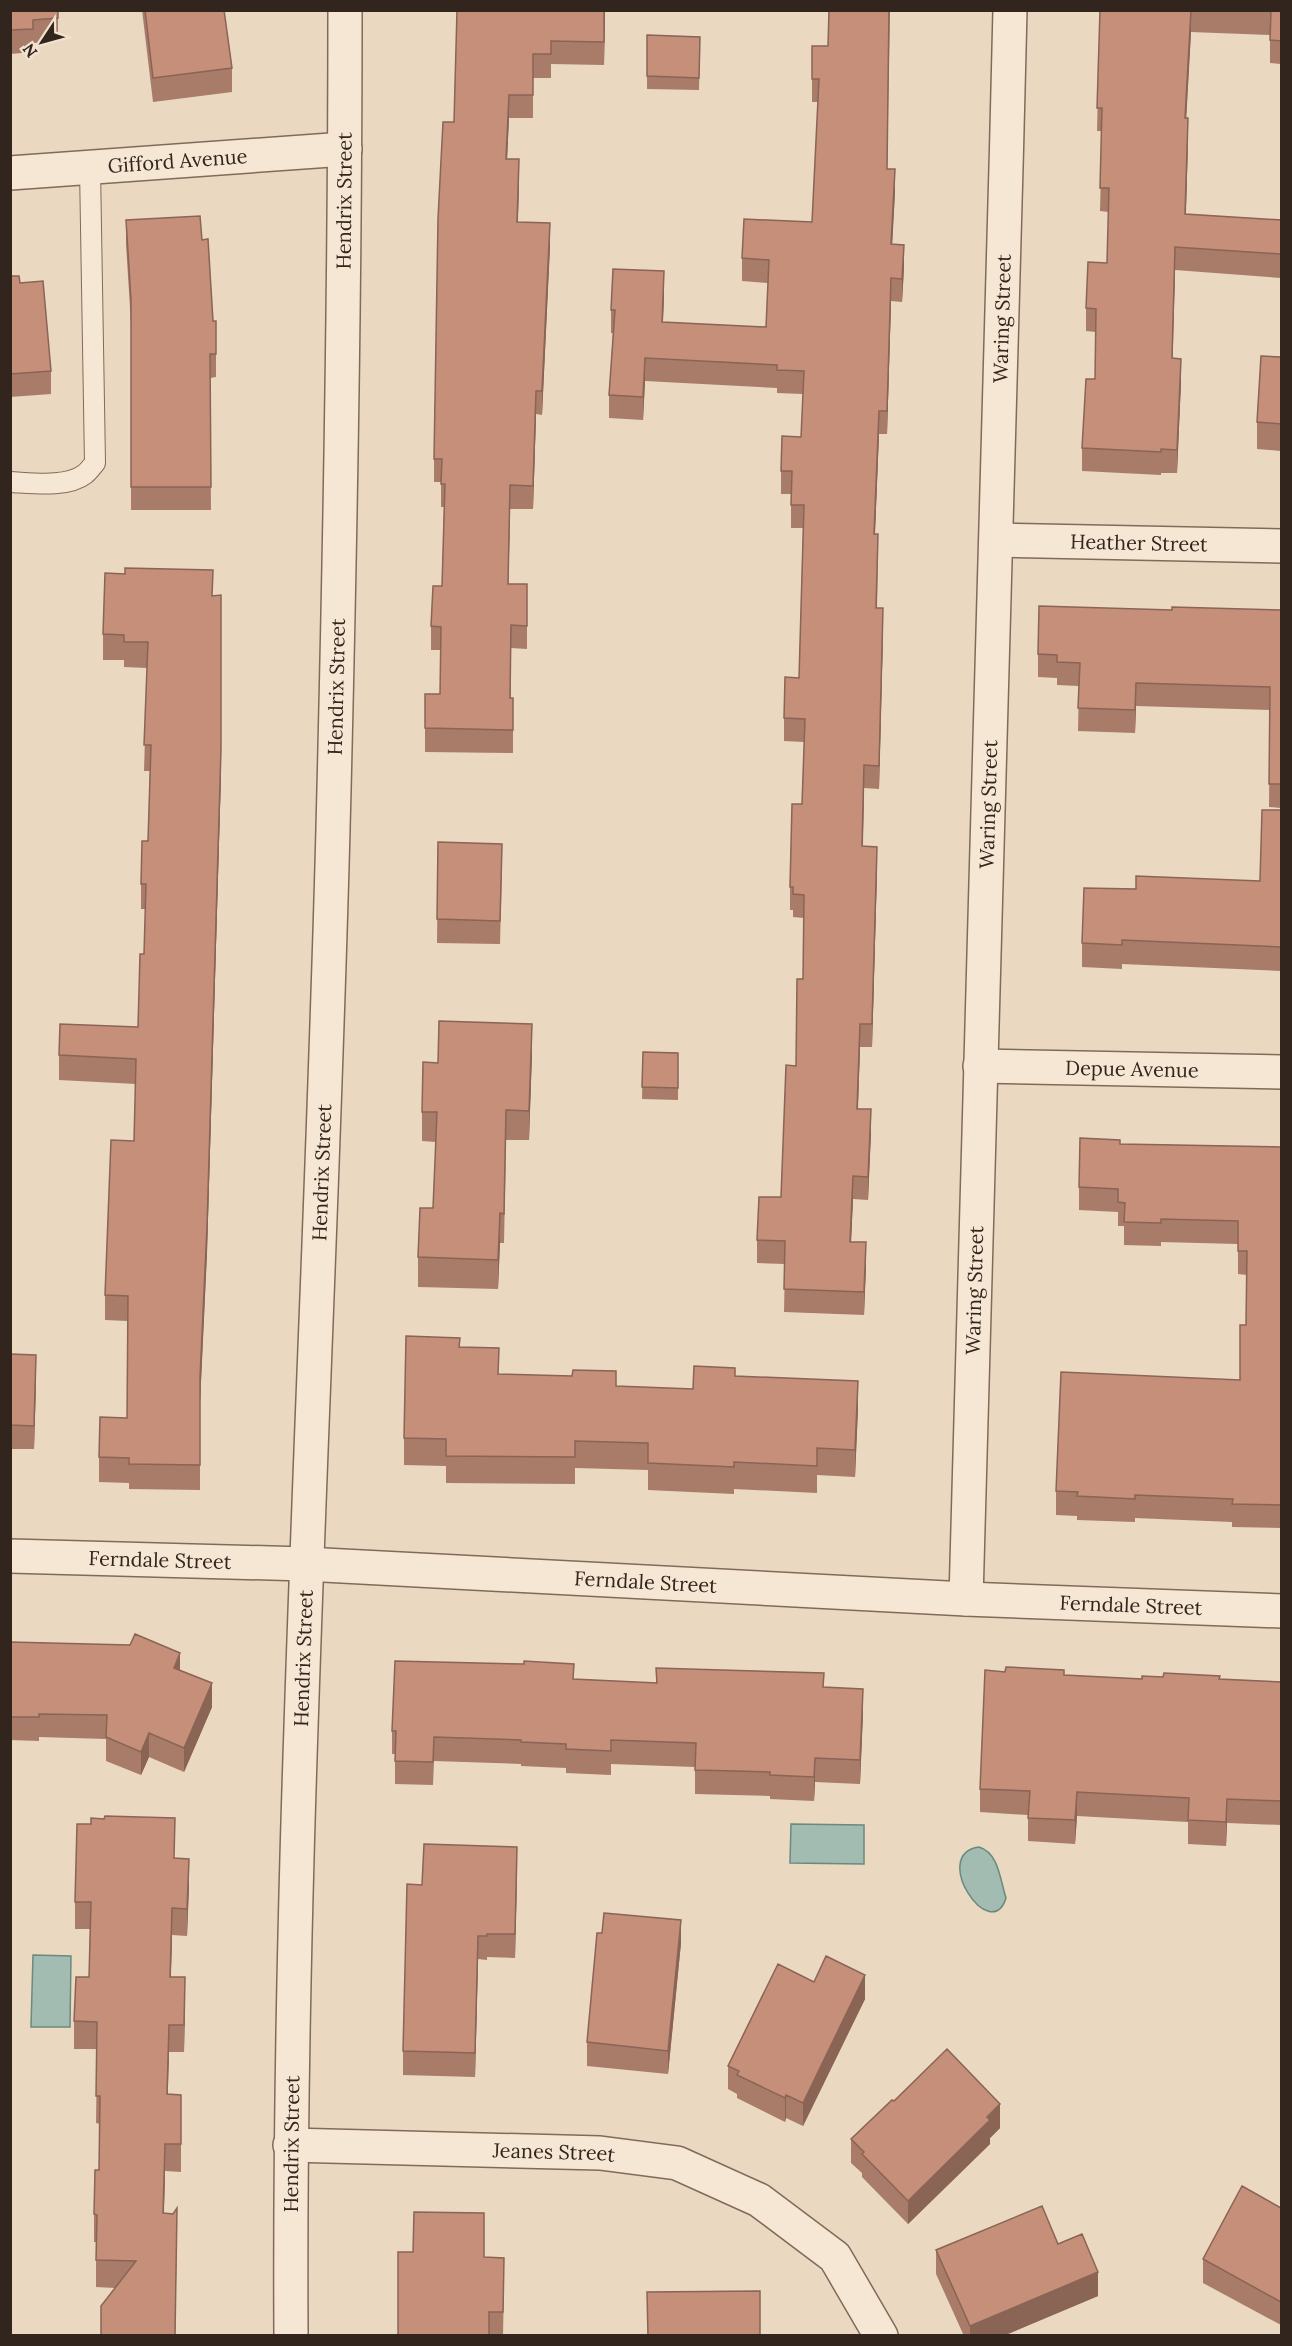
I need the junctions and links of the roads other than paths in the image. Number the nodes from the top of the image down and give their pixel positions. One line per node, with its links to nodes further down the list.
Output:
1 (345, 10): 3 (street, Hendrix Street)
2 (1010, 10): 7 (street, Waring Street)
3 (345, 149): 4 (street, Gifford Avenue); 12 (street, Hendrix Street)
4 (90, 168): 5 (street, Gifford Avenue); 6 (lane)
5 (10, 173)
6 (10, 482)
7 (998, 540): 8 (street, Heather Street); 9 (street, Waring Street)
8 (1281, 546)
9 (980, 1066): 10 (street, Depue Avenue); 13 (street, Waring Street)
10 (1281, 1072)
11 (10, 1556): 12 (street, Ferndale Street)
12 (305, 1564): 13 (street, Ferndale Street); 15 (street, Hendrix Street)
13 (966, 1599): 14 (street, Ferndale Street)
14 (1281, 1611)
15 (290, 2145): 16 (street, Hendrix Street); 17 (street, Jeanes Street)
16 (291, 2336)
17 (881, 2336)

